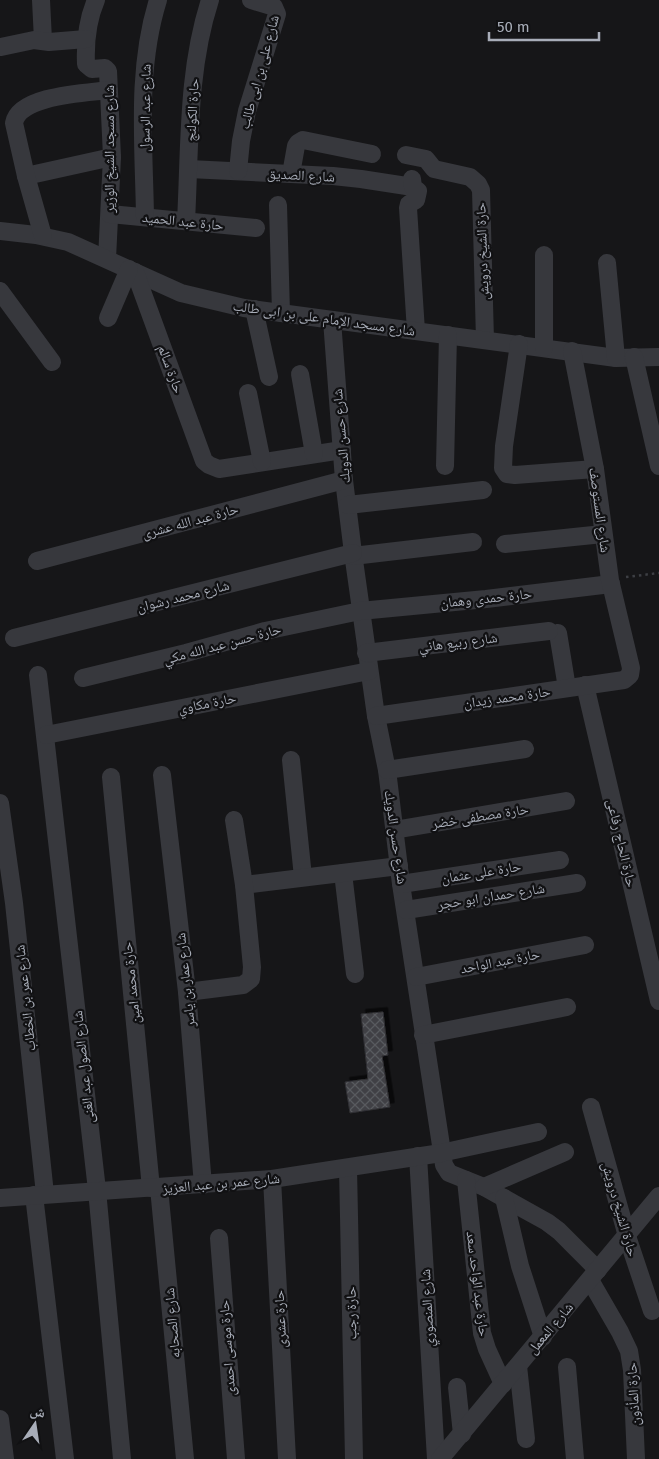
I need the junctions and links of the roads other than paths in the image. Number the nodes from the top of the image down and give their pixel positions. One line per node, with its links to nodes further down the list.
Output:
1 (41, 0): 7 (street)
2 (96, 0): 6 (street, شارع مسجد الشيخ الوزير)
3 (158, 0): 19 (street, شارع عبد الرسول)
4 (210, 0): 13 (street, حارة الكولنج)
5 (251, 0): 14 (street, شارع على بن ابى طالب)
6 (86, 39): 7 (street); 9 (street, شارع مسجد الشيخ الوزير)
7 (42, 40): 8 (street)
8 (1, 47)
9 (109, 90): 12 (street, شارع مسجد الشيخ الوزير); 16 (street)
10 (372, 154): 15 (street)
11 (406, 154): 35 (street, حارة الشيخ درويش)
12 (112, 157): 16 (street); 18 (street, شارع مسجد الشيخ الوزير)
13 (189, 169): 14 (street, شارع الصديق); 20 (street, حارة الكولنج)
14 (238, 171): 15 (street, شارع الصديق)
15 (291, 174): 33 (street, شارع الصديق)
16 (26, 176): 23 (street)
17 (278, 205): 30 (street)
18 (110, 214): 19 (street, حارة عبد الحميد); 25 (street, شارع مسجد الشيخ الوزير)
19 (145, 217): 20 (street, حارة عبد الحميد)
20 (186, 221): 21 (street, حارة عبد الحميد)
21 (256, 228)
22 (0, 231): 23 (street, شارع مسجد الإمام على بن ابى طالب)
23 (42, 236): 25 (street, شارع مسجد الإمام على بن ابى طالب)
24 (544, 255): 37 (street)
25 (108, 259): 27 (street, شارع مسجد الإمام على بن ابى طالب)
26 (607, 263): 41 (street)
27 (132, 270): 29 (street, شارع مسجد الإمام على بن ابى طالب); 31 (street); 48 (street, حارة سالم)
28 (0, 291): 42 (street)
29 (254, 309): 30 (street, شارع مسجد الإمام على بن ابى طالب); 44 (street)
30 (281, 313): 32 (street, شارع مسجد الإمام على بن ابى طالب)
31 (108, 318)
32 (332, 320): 33 (street, شارع مسجد الإمام على بن ابى طالب); 46 (street, شارع حسن الدويك)
33 (416, 331): 34 (street, شارع مسجد الإمام على بن ابى طالب)
34 (448, 335): 35 (street, شارع مسجد الإمام على بن ابى طالب); 49 (street)
35 (485, 340): 36 (street, شارع مسجد الإمام على بن ابى طالب)
36 (519, 344): 37 (street, شارع مسجد الإمام على بن ابى طالب); 51 (street)
37 (544, 348): 38 (street, شارع مسجد الإمام على بن ابى طالب)
38 (572, 351): 41 (street, شارع مسجد الإمام على بن ابى طالب); 51 (street, شارع المستوصف)
39 (634, 357): 40 (street, شارع مسجد الإمام على بن ابى طالب); 41 (street, شارع مسجد الإمام على بن ابى طالب); 50 (street)
40 (659, 357)
41 (616, 358)
42 (52, 362)
43 (300, 374): 47 (street)
44 (270, 378)
45 (248, 393): 48 (street)
46 (342, 450): 47 (street); 52 (street, شارع حسن الدويك)
47 (314, 454): 48 (street)
48 (262, 462)
49 (445, 466)
50 (659, 466)
51 (595, 469): 55 (street, شارع المستوصف)
52 (344, 480): 54 (street, شارع حسن الدويك); 59 (street, حارة عبد الله عشرى)
53 (483, 490): 54 (street)
54 (348, 506): 58 (street, شارع حسن الدويك)
55 (603, 534): 57 (street); 60 (street, شارع المستوصف)
56 (473, 542): 58 (street, شارع محمد رشوان)
57 (505, 544)
58 (353, 554): 61 (street, شارع حسن الدويك); 62 (street, شارع محمد رشوان)
59 (37, 561)
60 (610, 582): 61 (street, حارة حمدى وهمان); 64 (street, شارع المستوصف)
61 (360, 611): 63 (street, شارع حسن الدويك); 67 (street, حارة حسن عبد الله مكي)
62 (14, 638)
63 (366, 654): 65 (street, شارع حسن الدويك); 69 (street, شارع ربيع هاني)
64 (631, 668): 68 (street, حارة محمد زيدان)
65 (369, 671): 70 (street, شارع حسن الدويك); 71 (street, حارة مكاوي)
66 (38, 675): 71 (street, شارع الصول عبد الغنى)
67 (84, 678)
68 (585, 685): 69 (street, حارة محمد زيدان); 93 (street, حارة الحاج رفاعى)
69 (567, 688): 70 (street, حارة محمد زيدان)
70 (376, 716): 74 (street, شارع حسن الدويك)
71 (46, 735): 107 (street, شارع الصول عبد الغنى)
72 (525, 749): 74 (street)
73 (291, 760): 84 (street)
74 (387, 770): 80 (street, شارع حسن الدويك)
75 (162, 775): 92 (street, شارع عمار بن ياسر)
76 (111, 777): 106 (street, حارة محمد امين)
77 (566, 802): 80 (street, حارة مصطفى خضر)
78 (0, 803): 108 (street, شارع عمر بن الخطاب)
79 (234, 820): 87 (street)
80 (394, 830): 82 (street, شارع حسن الدويك)
81 (560, 860): 86 (street, حارة على عثمان)
82 (399, 866): 83 (street); 86 (street, شارع حسن الدويك)
83 (343, 873): 84 (street); 90 (street)
84 (303, 877): 87 (street)
85 (576, 883): 88 (street, شارع حمدان ابو حجر)
86 (401, 884): 88 (street, شارع حسن الدويك)
87 (244, 885): 92 (street)
88 (406, 910): 91 (street, شارع حسن الدويك)
89 (585, 945): 91 (street, حارة عبد الواحد)
90 (355, 974)
91 (416, 977): 95 (street, شارع حسن الدويك)
92 (187, 992): 104 (street, شارع عمار بن ياسر)
93 (659, 1000)
94 (567, 1008): 95 (street)
95 (423, 1035): 99 (street, شارع حسن الدويك)
96 (590, 1107): 112 (street, حارة الشيخ درويش)
97 (538, 1132): 99 (street, شارع عمر بن عبد العزيز)
98 (565, 1152): 105 (street)
99 (441, 1153): 100 (street, شارع عمر بن عبد العزيز); 103 (street, شارع حسن الدويك)
100 (418, 1156): 101 (street, شارع عمر بن عبد العزيز); 131 (street, شارع المنصوري)
101 (348, 1168): 102 (street, شارع عمر بن عبد العزيز); 130 (street, حارة رجب)
102 (272, 1180): 104 (street, شارع عمر بن عبد العزيز); 129 (street, حارة عشرى)
103 (466, 1180): 105 (street, شارع حسن الدويك); 119 (street, حارة عبد الواحد سعد)
104 (203, 1185): 106 (street, شارع عمر بن عبد العزيز)
105 (484, 1187): 111 (street, شارع حسن الدويك)
106 (155, 1188): 107 (street, شارع عمر بن عبد العزيز); 127 (street, شارع الصحابه)
107 (97, 1190): 108 (street, شارع عمر بن عبد العزيز); 126 (street, شارع الصول عبد الغنى)
108 (40, 1194): 110 (street, شارع عمر بن عبد العزيز); 125 (street, شارع عمر بن الخطاب)
109 (659, 1196): 112 (street, شارع المعمل)
110 (0, 1198)
111 (504, 1198): 114 (street, شارع حسن الدويك); 116 (street)
112 (627, 1236): 114 (street, شارع المعمل); 115 (street, حارة الشيخ درويش)
113 (219, 1238): 128 (street, حارة موسى احمدى)
114 (594, 1275): 116 (street, شارع المعمل); 134 (street, حارة المأذون)
115 (652, 1311)
116 (543, 1337): 117 (street, شارع المعمل)
117 (518, 1366): 119 (street, شارع المعمل); 123 (street)
118 (567, 1367): 133 (street)
119 (503, 1384): 122 (street, شارع المعمل)
120 (457, 1387): 122 (street)
121 (0, 1419): 124 (street)
122 (462, 1434): 132 (street, شارع المعمل)
123 (526, 1439)
124 (5, 1459)
125 (65, 1459)
126 (122, 1459)
127 (185, 1459)
128 (236, 1459)
129 (287, 1459)
130 (354, 1459)
131 (436, 1459)
132 (440, 1459)
133 (575, 1459)
134 (636, 1459)

